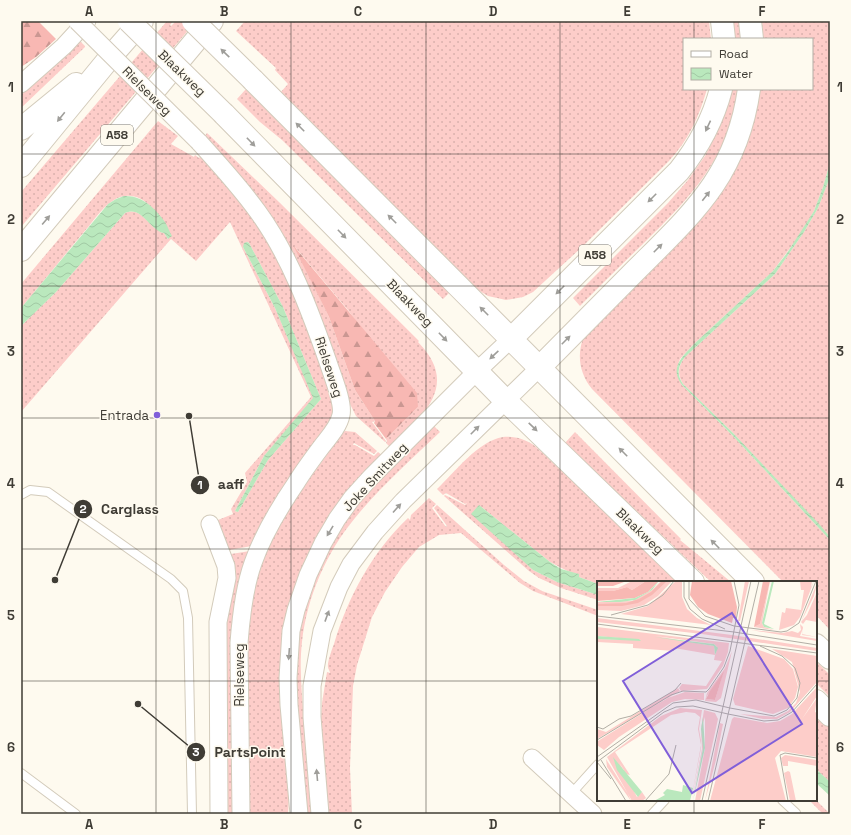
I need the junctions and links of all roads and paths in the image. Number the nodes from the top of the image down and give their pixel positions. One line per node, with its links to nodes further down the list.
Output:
1 (76, 21): 39 (street, Rielseweg, bridge)
2 (87, 21): 12 (street)
3 (129, 21): 20 (main road, Blaakweg, one-way to 20, bridge)
4 (142, 21): 11 (main road)
5 (193, 21): 18 (main road, one-way to 5, bridge)
6 (212, 21): 17 (main road, A58, one-way to 6)
7 (722, 21): 9 (main road)
8 (750, 21): 10 (main road)
9 (724, 38)
10 (752, 38)
11 (112, 55): 15 (main road); 16 (main road, one-way to 16)
12 (21, 84)
13 (721, 90): 18 (main road, A58, one-way to 18)
14 (749, 90): 19 (main road, one-way to 14)
15 (21, 129)
16 (21, 166)
17 (21, 250)
18 (512, 339): 19 (main road); 20 (street, Joke Smitweg, one-way to 20)
19 (539, 368): 21 (street); 25 (main road, one-way to 19)
20 (477, 371): 21 (main road, Blaakweg); 40 (street, Joke Smitweg, one-way to 40)
21 (505, 400): 24 (main road, Blaakweg, one-way to 24); 41 (street, one-way to 21)
22 (21, 495): 37 (lane)
23 (210, 524): 38 (street)
24 (692, 581)
25 (752, 581)
26 (817, 645): 27 (main road)
27 (830, 658)
28 (817, 702): 29 (main road)
29 (830, 715)
30 (532, 758): 33 (street)
31 (597, 765): 33 (lane)
32 (21, 773): 36 (lane)
33 (571, 794): 42 (street)
34 (664, 801): 43 (lane)
35 (783, 801): 44 (lane)
36 (76, 814)
37 (192, 814)
38 (219, 814)
39 (241, 814)
40 (299, 814)
41 (320, 814)
42 (594, 814)
43 (652, 814)
44 (795, 814)

